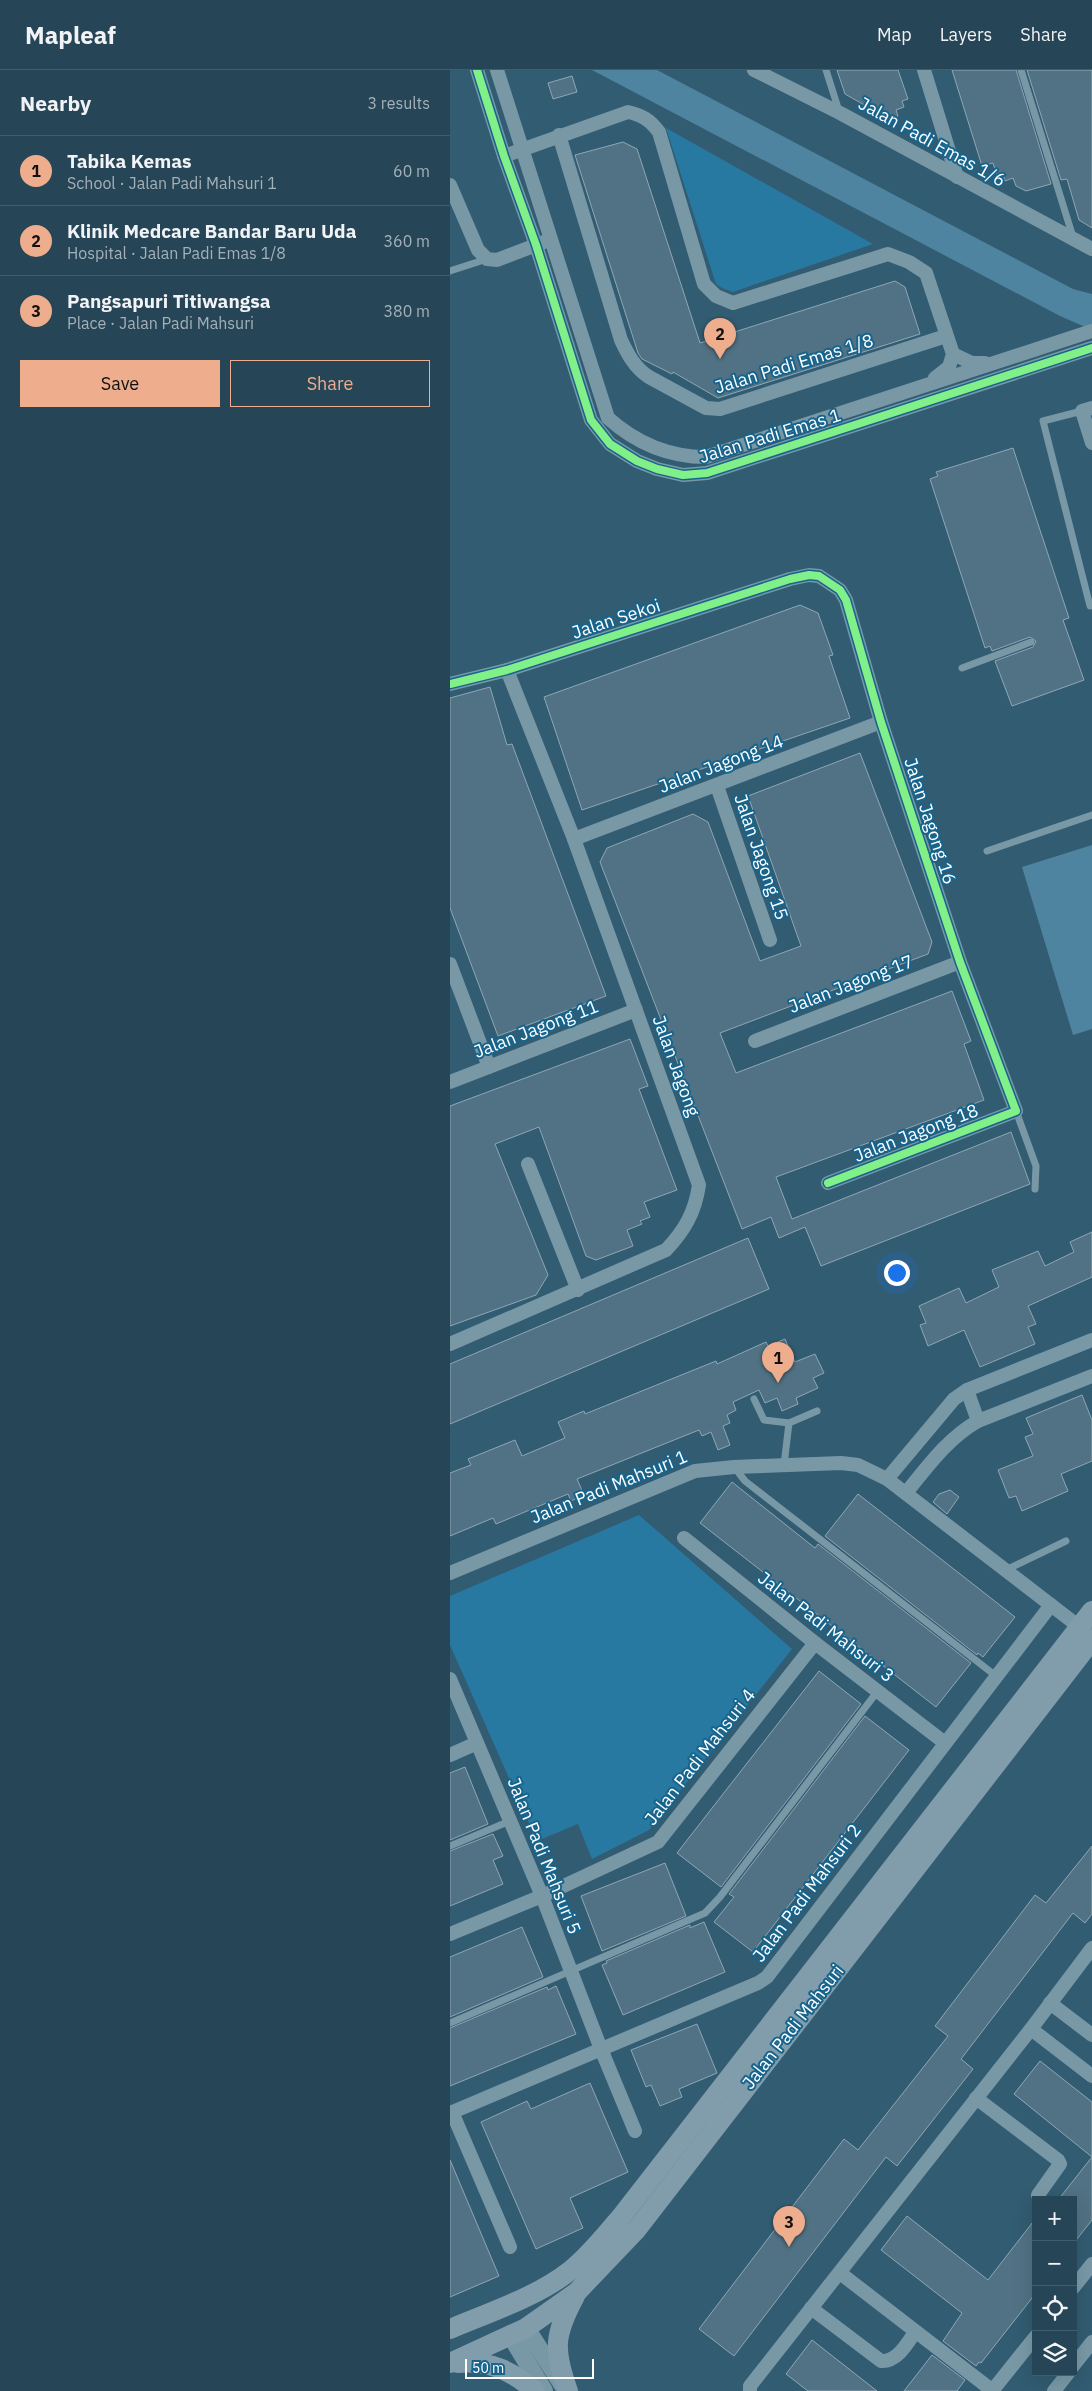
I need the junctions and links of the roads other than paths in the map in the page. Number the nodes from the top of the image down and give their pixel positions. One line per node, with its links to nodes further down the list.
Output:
1 (477, 70): 10 (street, Jalan Padi Emas 1)
2 (497, 70): 9 (street, Jalan Padi Emas 1)
3 (754, 70): 7 (street, Jalan Padi Emas 1/6)
4 (826, 70): 7 (lane)
5 (924, 70): 11 (street)
6 (1021, 70): 14 (lane)
7 (840, 113): 11 (street, Jalan Padi Emas 1/6)
8 (559, 135): 9 (street); 20 (street); 20 (street, Jalan Padi Emas 1/8)
9 (522, 148): 10 (street); 13 (street, Jalan Padi Emas 1)
10 (504, 156): 15 (street, Jalan Padi Emas 1)
11 (957, 177): 14 (street, Jalan Padi Emas 1/6)
12 (450, 185): 17 (street)
13 (551, 239): 15 (street); 24 (street, Jalan Padi Emas 1)
14 (1074, 242): 16 (street, Jalan Padi Emas 1/6)
15 (536, 245): 17 (street); 21 (street, Jalan Padi Emas 1)
16 (1092, 250)
17 (487, 259): 18 (lane)
18 (450, 271)
19 (1092, 331): 23 (street, Jalan Padi Emas 1)
20 (946, 336): 22 (street)
21 (1092, 348)
22 (953, 354): 23 (street); 24 (street)
23 (991, 363): 24 (street, Jalan Padi Emas 1)
24 (923, 385)
25 (1087, 410): 26 (street); 28 (lane)
26 (1092, 443)
27 (790, 579): 31 (street, Jalan Sekoi); 33 (street, Jalan Jagong 16)
28 (1090, 606)
29 (1031, 642): 30 (lane)
30 (962, 668)
31 (507, 670): 32 (street, Jalan Sekoi); 36 (street, Jalan Jagong)
32 (450, 684)
33 (881, 722): 34 (street, Jalan Jagong 14); 39 (street, Jalan Jagong 16)
34 (717, 786): 36 (street, Jalan Jagong 14); 38 (street, Jalan Jagong 15)
35 (1092, 815): 37 (lane)
36 (574, 839): 41 (street, Jalan Jagong)
37 (987, 851)
38 (770, 940)
39 (960, 962): 42 (street, Jalan Jagong 17); 45 (street, Jalan Jagong 16)
40 (450, 964): 43 (street)
41 (636, 1010): 43 (street, Jalan Jagong 11); 49 (street, Jalan Jagong)
42 (755, 1041)
43 (489, 1067): 44 (street, Jalan Jagong 11)
44 (450, 1082)
45 (1016, 1111): 47 (street, Jalan Jagong 18); 48 (lane)
46 (528, 1164): 49 (street)
47 (828, 1183)
48 (1035, 1189)
49 (578, 1290): 51 (street, Jalan Jagong)
50 (1092, 1340): 53 (street)
51 (450, 1344)
52 (1092, 1376): 56 (street)
53 (967, 1390): 56 (street); 60 (street)
54 (754, 1399): 57 (lane)
55 (817, 1411): 57 (lane)
56 (978, 1421): 61 (street)
57 (789, 1423): 58 (lane)
58 (784, 1465): 59 (street, Jalan Padi Mahsuri 1); 60 (street, Jalan Padi Mahsuri 1)
59 (734, 1467): 65 (street, Jalan Padi Mahsuri 1); 70 (lane)
60 (887, 1478): 61 (street, Jalan Padi Mahsuri 1)
61 (906, 1493): 64 (street, Jalan Padi Mahsuri 1)
62 (684, 1538): 69 (street, Jalan Padi Mahsuri 3)
63 (1066, 1541): 64 (lane)
64 (1006, 1570): 66 (street, Jalan Padi Mahsuri 1)
65 (450, 1573)
66 (1051, 1605): 68 (street, Jalan Padi Mahsuri 1); 70 (street, Jalan Padi Mahsuri 2)
67 (1092, 1611): 68 (main road, Jalan Padi Mahsuri)
68 (1088, 1634): 95 (main road, Jalan Padi Mahsuri); 97 (main road, Jalan Padi Mahsuri)
69 (815, 1643): 72 (street, Jalan Padi Mahsuri 3); 78 (street, Jalan Padi Mahsuri 4)
70 (996, 1676): 74 (street, Jalan Padi Mahsuri 2)
71 (450, 1679): 73 (street, Jalan Padi Mahsuri 5)
72 (877, 1692): 74 (street, Jalan Padi Mahsuri 3); 81 (lane)
73 (478, 1743): 75 (street); 76 (street, Jalan Padi Mahsuri 5)
74 (945, 1744): 86 (street, Jalan Padi Mahsuri 2)
75 (450, 1755)
76 (510, 1821): 77 (lane); 78 (street, Jalan Padi Mahsuri 5)
77 (450, 1846)
78 (542, 1896): 79 (street, Jalan Padi Mahsuri 4); 81 (street, Jalan Padi Mahsuri 5)
79 (450, 1934)
80 (1092, 1948): 82 (street)
81 (571, 1971): 83 (lane); 86 (street, Jalan Padi Mahsuri 5)
82 (1050, 2003): 84 (street); 85 (street)
83 (450, 2024)
84 (1031, 2029): 87 (street); 88 (street)
85 (1092, 2035)
86 (601, 2049): 89 (street, Jalan Padi Mahsuri 2); 90 (street, Jalan Padi Mahsuri 5)
87 (1092, 2076)
88 (976, 2098): 91 (street); 94 (street)
89 (451, 2113): 92 (street)
90 (636, 2131)
91 (1038, 2195)
92 (510, 2247)
93 (1092, 2264): 96 (street)
94 (840, 2273): 98 (street); 101 (street)
95 (548, 2286): 99 (main road, Jalan Padi Mahsuri); 100 (main road)
96 (1075, 2286)
97 (577, 2292): 100 (main road, Jalan Padi Mahsuri); 110 (main road)
98 (811, 2308): 101 (street); 111 (street)
99 (450, 2328)
100 (516, 2328): 102 (main road); 106 (main road, Jalan Padi Mahsuri); 109 (street); 110 (street)
101 (916, 2332): 112 (street)
102 (450, 2340)
103 (1032, 2341): 112 (street)
104 (1092, 2342): 105 (street)
105 (1077, 2361)
106 (450, 2364): 108 (main road)
107 (1066, 2376): 113 (street)
108 (535, 2391)
109 (544, 2391)
110 (567, 2391)
111 (750, 2391)
112 (992, 2391)
113 (1054, 2391)

